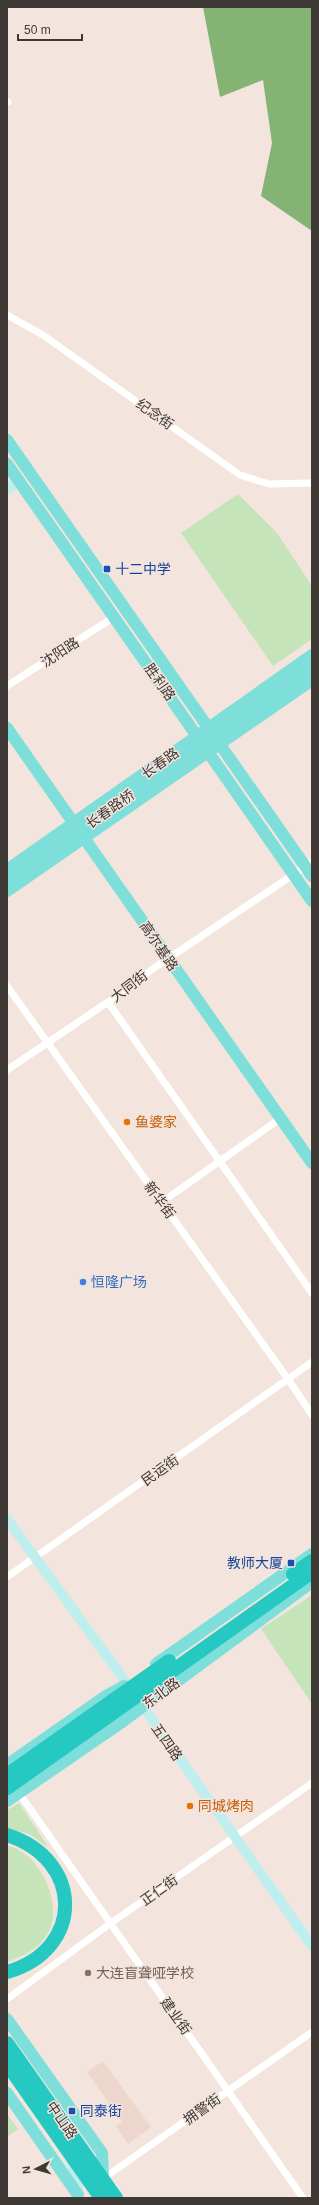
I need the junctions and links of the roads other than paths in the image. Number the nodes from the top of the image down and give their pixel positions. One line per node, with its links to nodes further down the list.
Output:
1 (7, 315): 5 (street, 纪念街)
2 (7, 440): 13 (main road, 胜利路)
3 (7, 464): 4 (main road, 胜利路)
4 (19, 481): 6 (main road); 7 (main road, 胜利路)
5 (312, 483)
6 (7, 490)
7 (114, 617): 11 (street, 沈阳路); 14 (main road, 胜利路)
8 (312, 655): 13 (main road, 长春路)
9 (312, 667): 22 (main road, 长春路桥)
10 (312, 680): 15 (main road, 长春路)
11 (7, 686)
12 (7, 728): 17 (main road, 高尔基路)
13 (208, 729): 14 (main road, 长春路); 15 (main road, 胜利路)
14 (198, 736): 16 (main road, 胜利路); 17 (main road, 长春路)
15 (220, 744): 16 (main road, 长春路); 20 (main road, 胜利路)
16 (208, 752): 18 (main road, 长春路); 21 (main road, 胜利路)
17 (74, 824): 18 (main road, 高尔基路); 19 (main road, 长春路)
18 (83, 838): 23 (main road, 长春路); 25 (main road, 高尔基路)
19 (8, 867)
20 (310, 868): 21 (street, 大同街)
21 (293, 874): 24 (main road, 胜利路); 25 (street, 大同街)
22 (7, 881)
23 (7, 892)
24 (312, 901)
25 (168, 958): 27 (street, 大同街); 30 (main road, 高尔基路)
26 (7, 986): 28 (street, 新华街)
27 (108, 1002): 28 (street, 大同街); 31 (street)
28 (48, 1043): 29 (street, 大同街); 33 (street, 新华街)
29 (7, 1070)
30 (281, 1118): 31 (street); 32 (main road, 高尔基路)
31 (219, 1162): 33 (street); 34 (street)
32 (312, 1163)
33 (162, 1202): 36 (street, 新华街)
34 (312, 1293)
35 (312, 1362): 36 (street, 民运街)
36 (288, 1379): 37 (street, 新华街); 40 (street, 民运街)
37 (312, 1415)
38 (7, 1519): 40 (main road, 五四路)
39 (312, 1554): 45 (main road, 东北路)
40 (36, 1558): 43 (street, 民运街); 45 (main road, 五四路)
41 (312, 1560): 48 (highway, 东北路)
42 (312, 1572): 50 (highway, 东北路)
43 (7, 1577)
44 (312, 1582): 46 (main road, 东北路)
45 (127, 1684): 46 (main road, 五四路); 47 (main road, 东北路)
46 (142, 1707): 50 (main road, 东北路); 53 (main road, 五四路)
47 (7, 1765)
48 (7, 1776): 50 (street, 建业街)
49 (312, 1783): 53 (street, 正仁街)
50 (13, 1790): 51 (main road, 东北路); 54 (street, 建业街)
51 (7, 1801)
52 (7, 1835): 56 (highway)
53 (234, 1836): 54 (street, 正仁街); 55 (main road, 五四路)
54 (111, 1923): 57 (street, 正仁街); 62 (street, 建业街)
55 (312, 1946)
56 (7, 1972)
57 (7, 1999)
58 (7, 2019): 65 (main road)
59 (312, 2032): 62 (street, 拥警街)
60 (7, 2043): 65 (highway, 中山路)
61 (7, 2064): 64 (highway, 中山路)
62 (228, 2091): 65 (street, 拥警街); 69 (street, 建业街)
63 (7, 2093): 66 (main road)
64 (66, 2148): 65 (highway, 中山路); 66 (main road)
65 (94, 2186): 67 (highway, 中山路); 68 (highway, 中山路)
66 (79, 2196)
67 (101, 2198)
68 (116, 2198)
69 (303, 2198)

